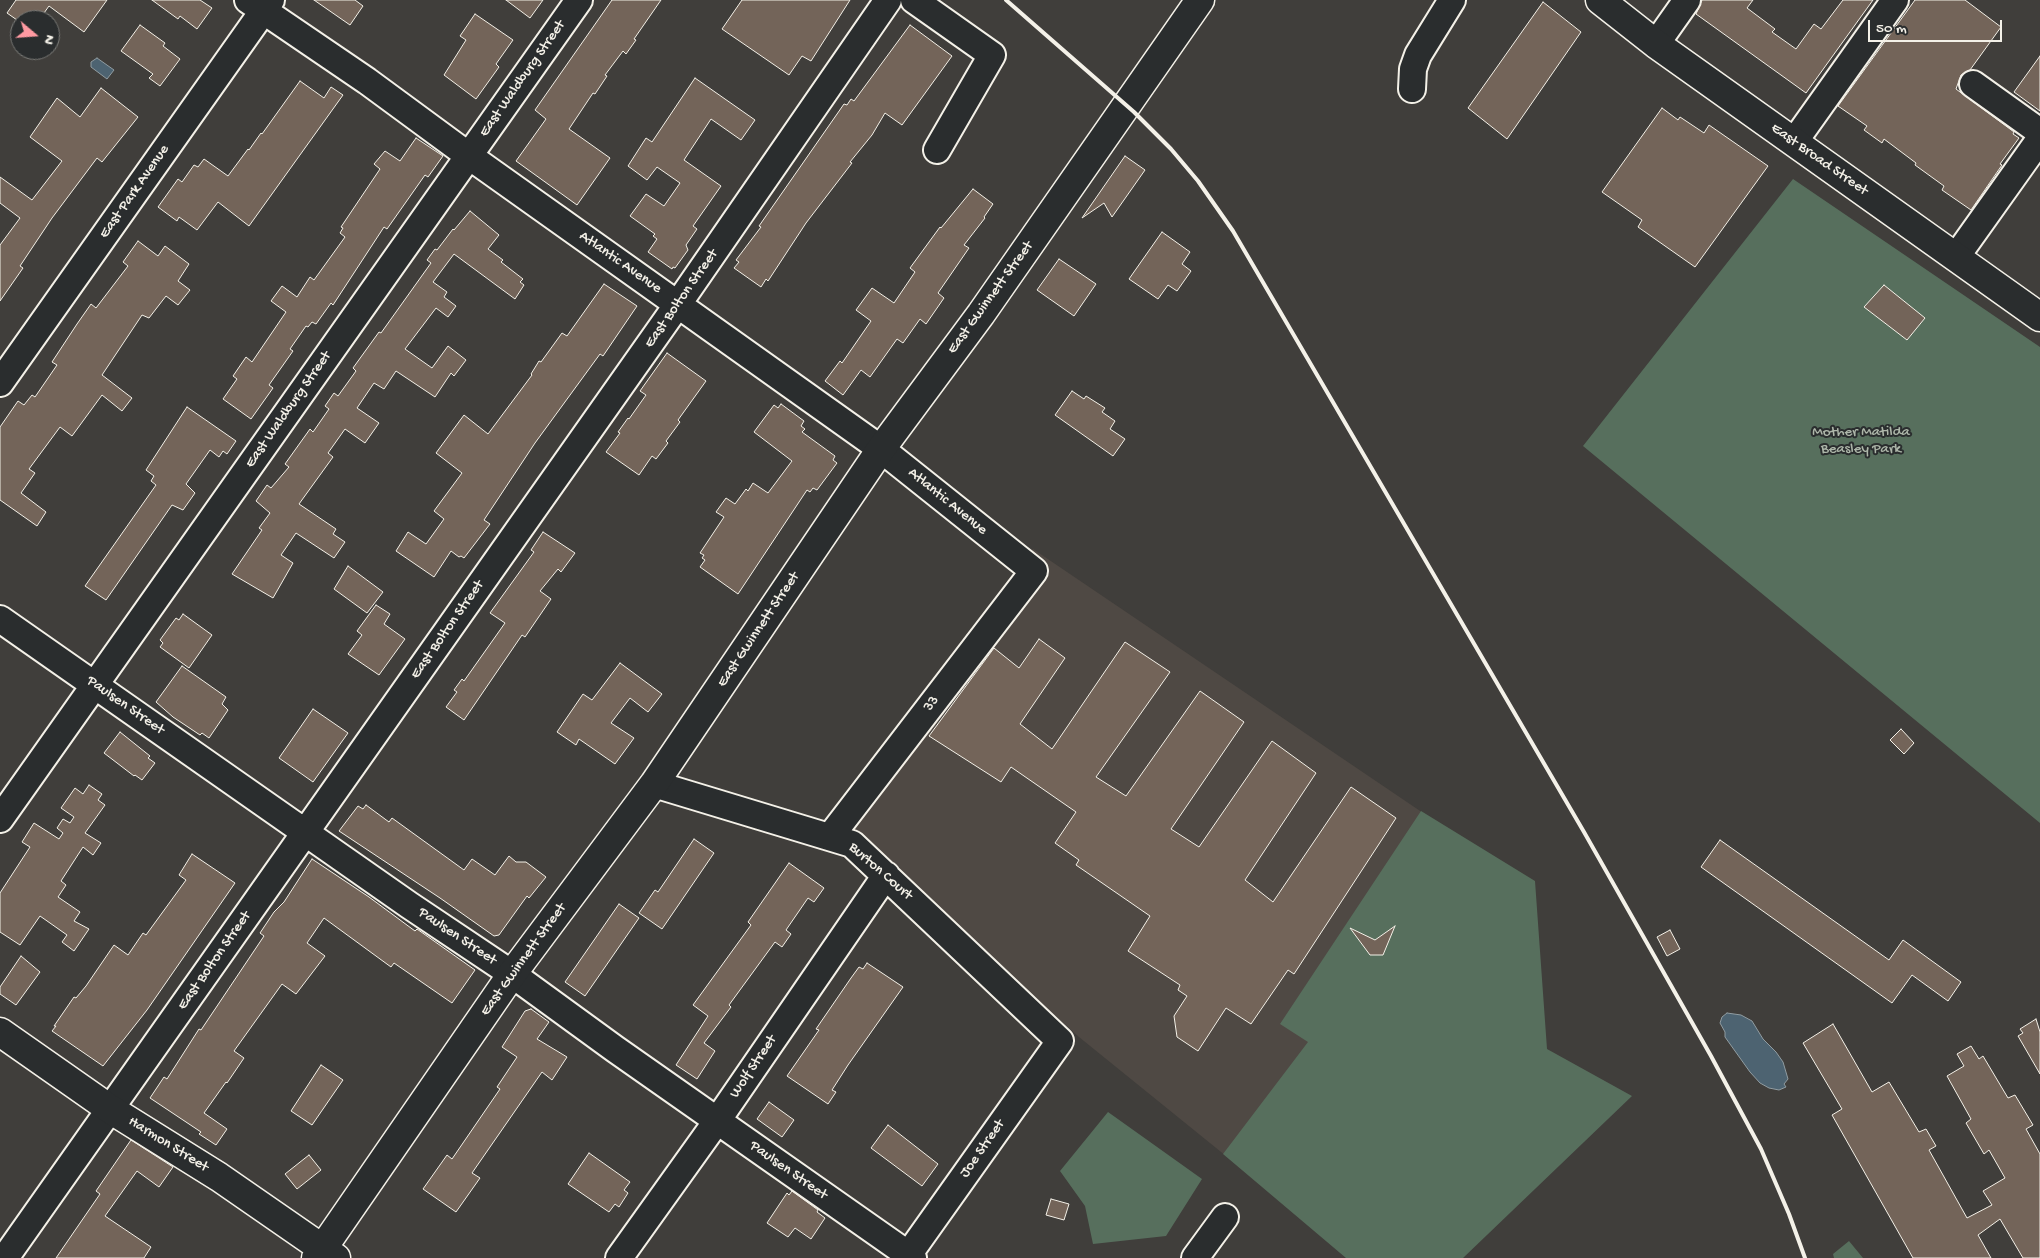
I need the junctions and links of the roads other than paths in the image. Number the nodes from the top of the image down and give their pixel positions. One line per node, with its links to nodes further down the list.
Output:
1 (579, 0): 17 (street, East Waldburg Street)
2 (888, 0): 19 (street, East Bolton Street)
3 (914, 0): 16 (street)
4 (1200, 0): 22 (main road, East Gwinnett Street)
5 (1452, 0): 12 (street)
6 (1600, 0): 10 (main road, East Broad Street)
7 (1687, 0): 10 (street)
8 (1895, 0): 15 (street)
9 (261, 3): 17 (street, Atlantic Avenue); 21 (street, East Park Avenue)
10 (1656, 44): 15 (main road, East Broad Street)
11 (1973, 84): 13 (street)
12 (1412, 89)
13 (2040, 132)
14 (2040, 139): 18 (street)
15 (1794, 142): 18 (main road, East Broad Street)
16 (937, 150)
17 (469, 156): 19 (street, Atlantic Avenue); 25 (street, East Waldburg Street)
18 (1956, 257): 20 (main road, East Broad Street)
19 (678, 304): 22 (street, Atlantic Avenue); 28 (street, East Bolton Street)
20 (2040, 317)
21 (0, 383)
22 (881, 449): 23 (street, Atlantic Avenue); 26 (main road, East Gwinnett Street)
23 (1034, 571): 29 (street, 33)
24 (0, 619): 25 (street, Paulsen Street)
25 (95, 685): 27 (street, East Waldburg Street); 28 (street, Paulsen Street)
26 (654, 784): 29 (street, Burton Court); 31 (main road, East Gwinnett Street)
27 (0, 819)
28 (305, 832): 31 (street, Paulsen Street); 34 (street, East Bolton Street)
29 (830, 837): 30 (street, Burton Court)
30 (886, 875): 33 (street, Burton Court); 35 (street, Wolf Street)
31 (512, 974): 35 (street, Paulsen Street); 37 (main road, East Gwinnett Street)
32 (0, 1032): 34 (main road, Harmon Street)
33 (1060, 1041): 38 (street, Joe Street)
34 (110, 1109): 37 (main road, Harmon Street); 39 (street, East Bolton Street)
35 (717, 1121): 38 (street, Paulsen Street); 40 (street, Wolf Street)
36 (1225, 1218): 41 (street)
37 (325, 1255)
38 (909, 1257)
39 (5, 1258)
40 (620, 1258)
41 (1195, 1258)

